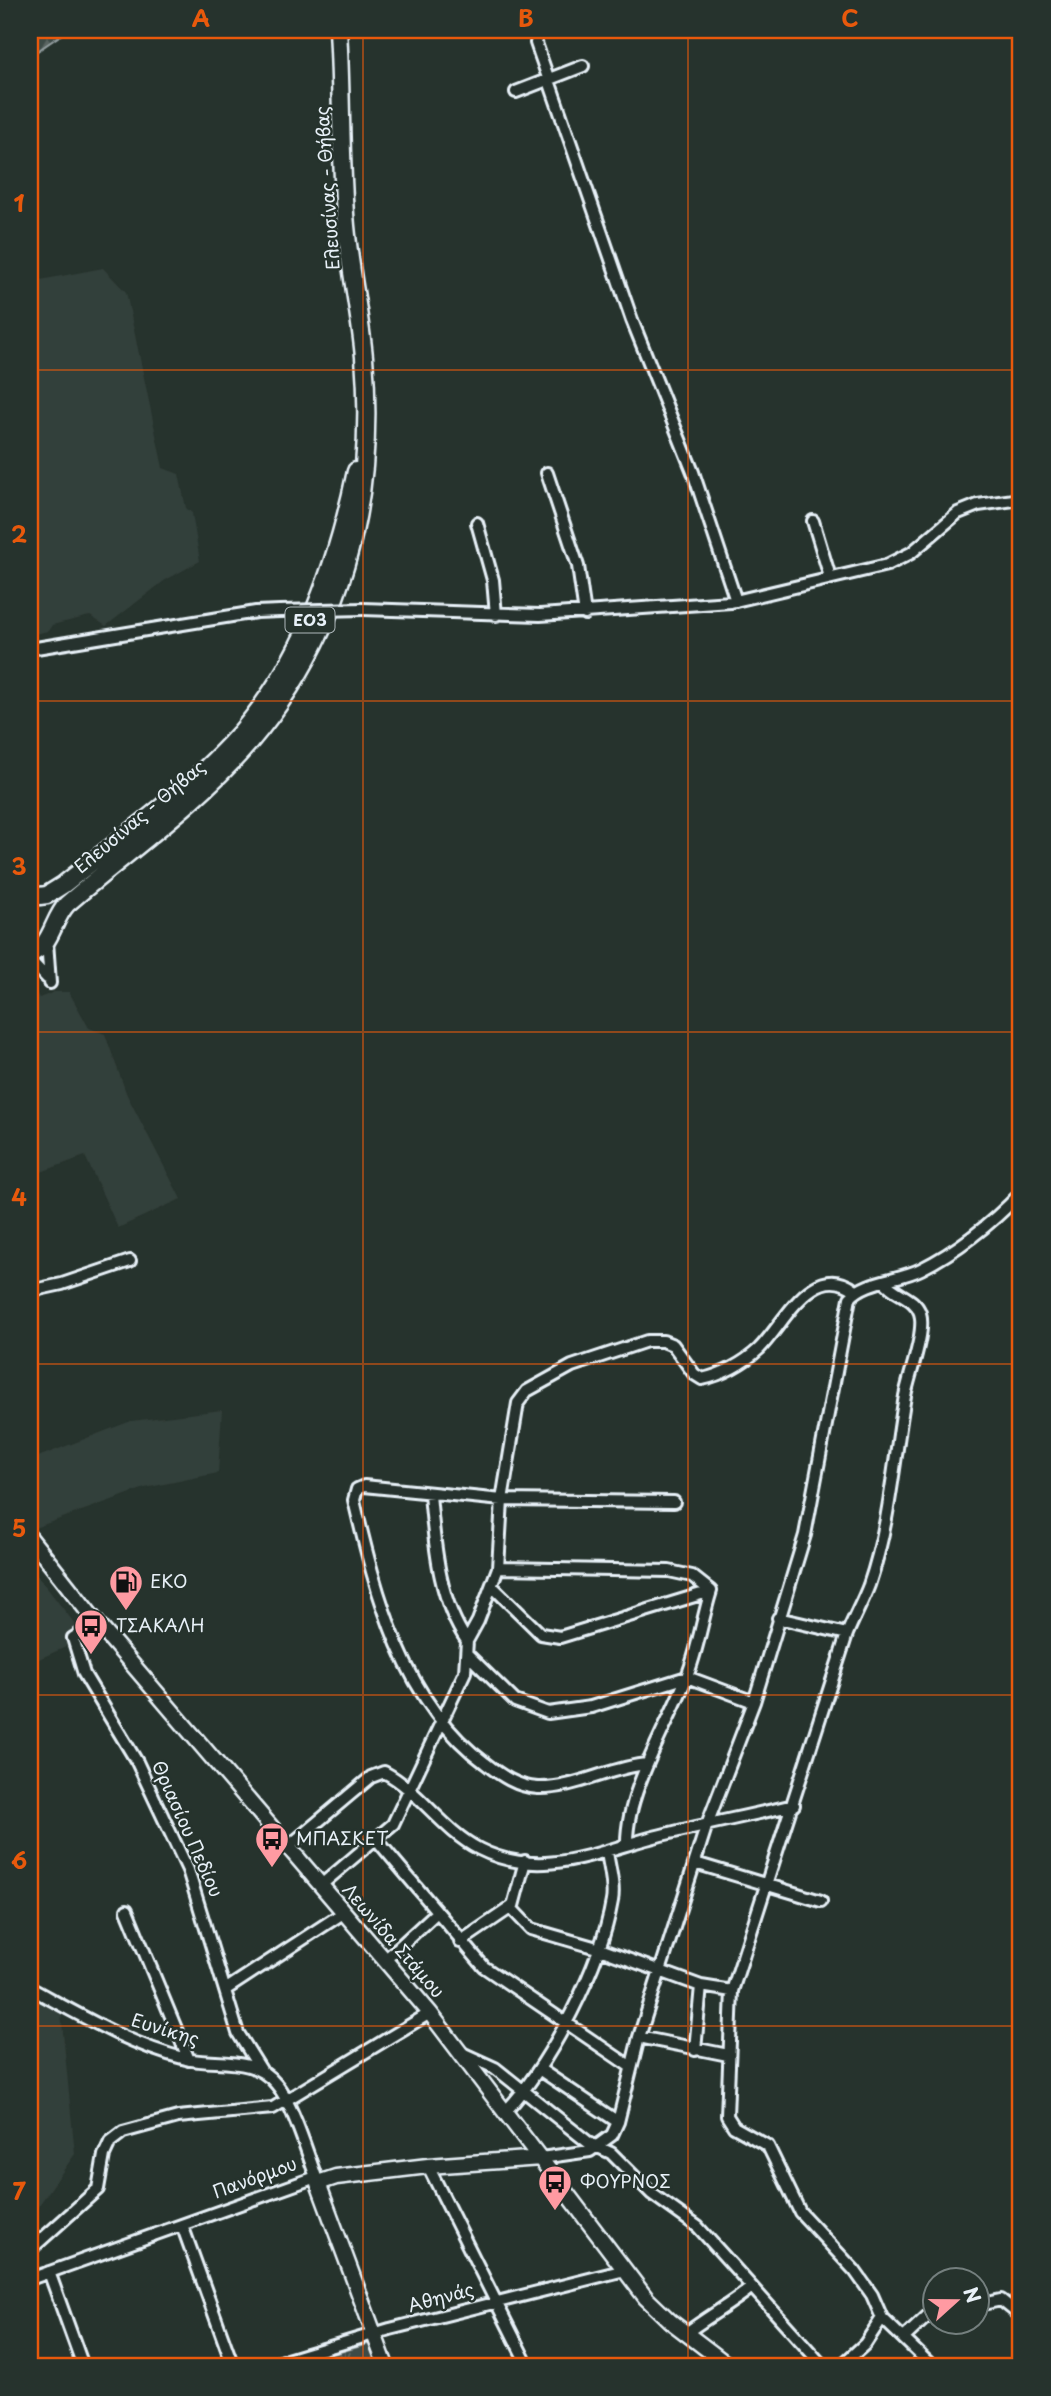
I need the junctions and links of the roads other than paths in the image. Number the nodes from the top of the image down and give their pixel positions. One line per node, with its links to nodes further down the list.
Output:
1 (338, 30): 6 (main road, Ελευσίνας - Θήβας / ΕΟ3)
2 (536, 43): 4 (street)
3 (583, 66): 4 (street)
4 (549, 79): 5 (street); 12 (street)
5 (516, 92)
6 (365, 428): 16 (main road, Ελευσίνας - Θήβας / ΕΟ3); 17 (main road, Ελευσίνας - Θήβας / ΕΟ3)
7 (547, 473): 13 (street)
8 (1021, 499): 11 (street)
9 (813, 521): 11 (street)
10 (477, 523): 14 (street)
11 (830, 577): 12 (street)
12 (736, 601): 13 (street)
13 (585, 614): 14 (street)
14 (496, 615): 15 (street, bridge)
15 (30, 649)
16 (31, 897): 17 (main road, Ελευσίνας - Θήβας / ΕΟ3)
17 (50, 934): 18 (main road, Ελευσίνας - Θήβας / ΕΟ3); 19 (street)
18 (30, 954)
19 (30, 960)
20 (1021, 1193): 22 (street)
21 (130, 1261): 23 (street)
22 (885, 1282): 24 (street); 34 (street)
23 (30, 1291)
24 (856, 1291): 26 (street); 32 (street)
25 (430, 1495): 26 (street); 35 (street); 39 (street)
26 (502, 1500): 27 (street); 29 (street)
27 (674, 1502)
28 (30, 1538): 33 (main road, Λεωνίδα Στάμου)
29 (498, 1568): 30 (street); 31 (street)
30 (492, 1586): 31 (street); 35 (street)
31 (711, 1591): 37 (street)
32 (778, 1618): 34 (street); 38 (street)
33 (97, 1623): 46 (main road, Λεωνίδα Στάμου); 63 (street, Θριασίου Πεδίου)
34 (848, 1634): 42 (street)
35 (467, 1641): 36 (street)
36 (468, 1655): 37 (street); 39 (street)
37 (687, 1676): 38 (street); 40 (street)
38 (754, 1702): 43 (street)
39 (440, 1720): 40 (street); 41 (street)
40 (647, 1764): 45 (street)
41 (407, 1791): 44 (street); 46 (street); 48 (street)
42 (794, 1805): 43 (street); 51 (street)
43 (706, 1827): 45 (street); 49 (street)
44 (377, 1840): 50 (street); 56 (street)
45 (627, 1844): 47 (street)
46 (289, 1846): 50 (main road, Λεωνίδα Στάμου)
47 (607, 1852): 48 (street); 58 (street)
48 (525, 1861): 53 (street)
49 (695, 1863): 51 (street); 60 (street)
50 (320, 1886): 55 (main road, Λεωνίδα Στάμου)
51 (767, 1886): 52 (street); 64 (street)
52 (821, 1901)
53 (511, 1908): 57 (street); 58 (street)
54 (127, 1910): 71 (street)
55 (343, 1913): 59 (main road, Λεωνίδα Στάμου); 63 (street)
56 (436, 1913): 57 (street); 59 (street)
57 (460, 1942): 66 (street)
58 (597, 1948): 60 (street); 66 (street)
59 (385, 1960): 65 (main road, Λεωνίδα Στάμου)
60 (661, 1970): 61 (street); 67 (street)
61 (701, 1986): 64 (street); 68 (street)
62 (30, 1988): 71 (street, Ευνίκης)
63 (225, 1990): 74 (street, Θριασίου Πεδίου)
64 (733, 1991): 70 (street)
65 (430, 2013): 69 (main road, Λεωνίδα Στάμου); 76 (street)
66 (564, 2022): 72 (street); 73 (street)
67 (639, 2037): 68 (street); 72 (street)
68 (695, 2050): 70 (street)
69 (462, 2053): 75 (street); 77 (main road, Λεωνίδα Στάμου)
70 (728, 2055): 92 (street)
71 (189, 2060): 74 (street, Ευνίκης)
72 (631, 2067): 78 (street)
73 (538, 2069): 75 (street); 78 (street)
74 (261, 2070): 76 (street)
75 (524, 2092): 77 (street); 79 (street)
76 (286, 2102): 82 (street); 84 (street)
77 (506, 2111): 80 (main road, Λεωνίδα Στάμου)
78 (618, 2122): 79 (street)
79 (597, 2146): 80 (street); 88 (street)
80 (541, 2158): 81 (main road, Πανόρμου); 85 (main road, Λεωνίδα Στάμου)
81 (428, 2166): 82 (main road, Πανόρμου); 89 (street)
82 (320, 2180): 83 (street, Πανόρμου); 94 (main road)
83 (182, 2225): 86 (street, Πανόρμου); 98 (street)
84 (30, 2250)
85 (625, 2270): 89 (street, Αθηνάς); 95 (main road, Λεωνίδα Στάμου)
86 (49, 2272): 87 (street, Πανόρμου); 97 (street)
87 (30, 2279)
88 (752, 2287): 95 (street); 104 (street)
89 (496, 2301): 94 (street, Αθηνάς); 102 (street)
90 (992, 2302): 91 (street)
91 (1021, 2316)
92 (882, 2319): 96 (street); 105 (street)
93 (922, 2321): 96 (street)
94 (380, 2332): 99 (street, Αθηνάς); 100 (main road); 101 (main road)
95 (685, 2333): 103 (main road, Λεωνίδα Στάμου)
96 (904, 2338): 106 (street)
97 (83, 2366)
98 (233, 2366)
99 (267, 2366)
100 (386, 2366)
101 (395, 2366)
102 (528, 2366)
103 (729, 2366)
104 (823, 2366)
105 (841, 2366)
106 (932, 2366)

